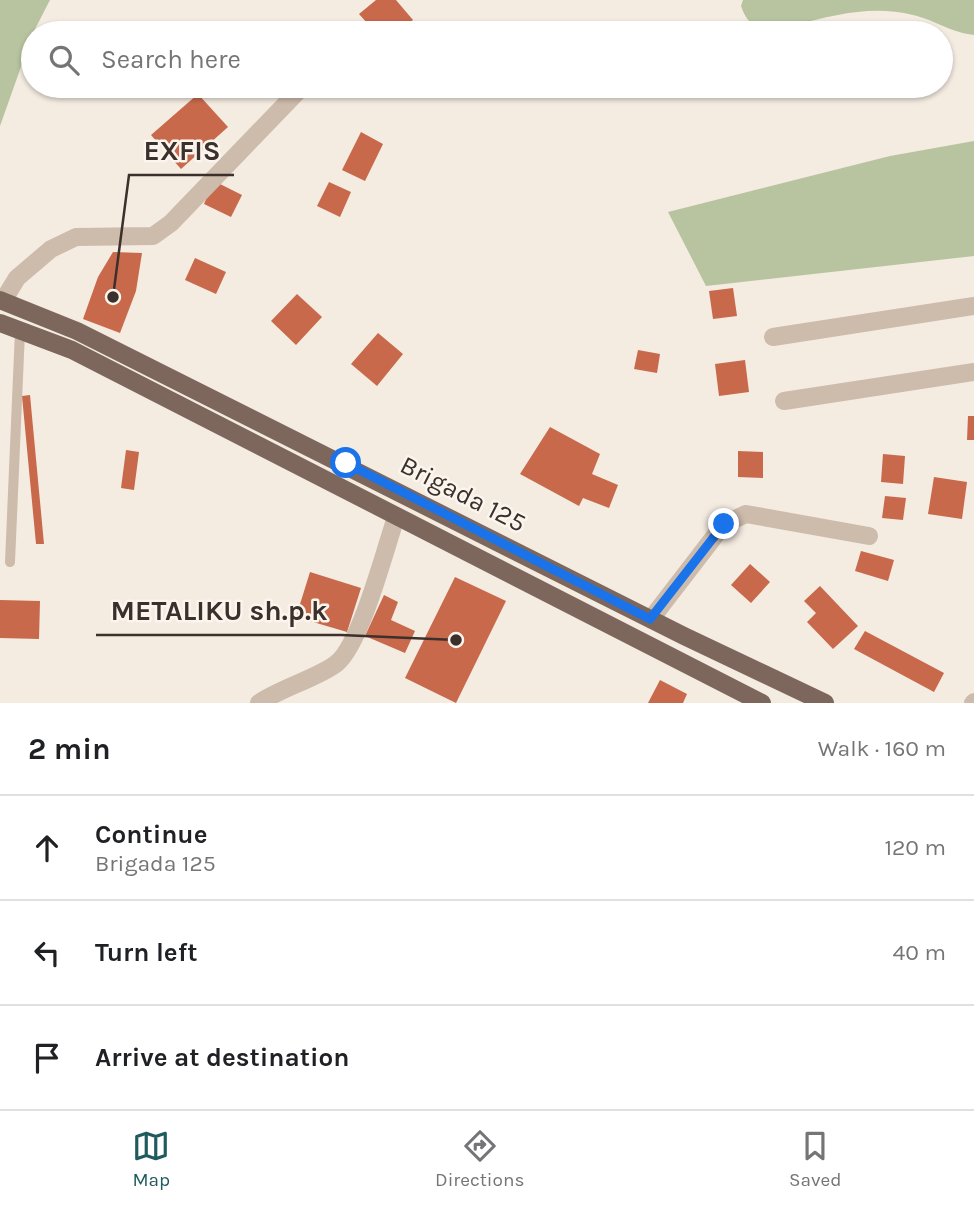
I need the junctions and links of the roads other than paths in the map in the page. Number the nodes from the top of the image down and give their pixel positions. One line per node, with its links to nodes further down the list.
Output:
1 (292, 98): 2 (street)
2 (2, 301): 12 (main road, Brigada 125)
3 (974, 306): 6 (street)
4 (0, 323): 5 (main road, Brigada 125)
5 (20, 331): 9 (main road, Brigada 125); 11 (lane)
6 (774, 337)
7 (974, 372): 8 (street)
8 (784, 401)
9 (396, 517): 13 (street); 14 (main road, Brigada 125)
10 (869, 536): 12 (street)
11 (10, 562)
12 (650, 619): 15 (main road, Brigada 125)
13 (259, 703)
14 (762, 703)
15 (825, 703)

